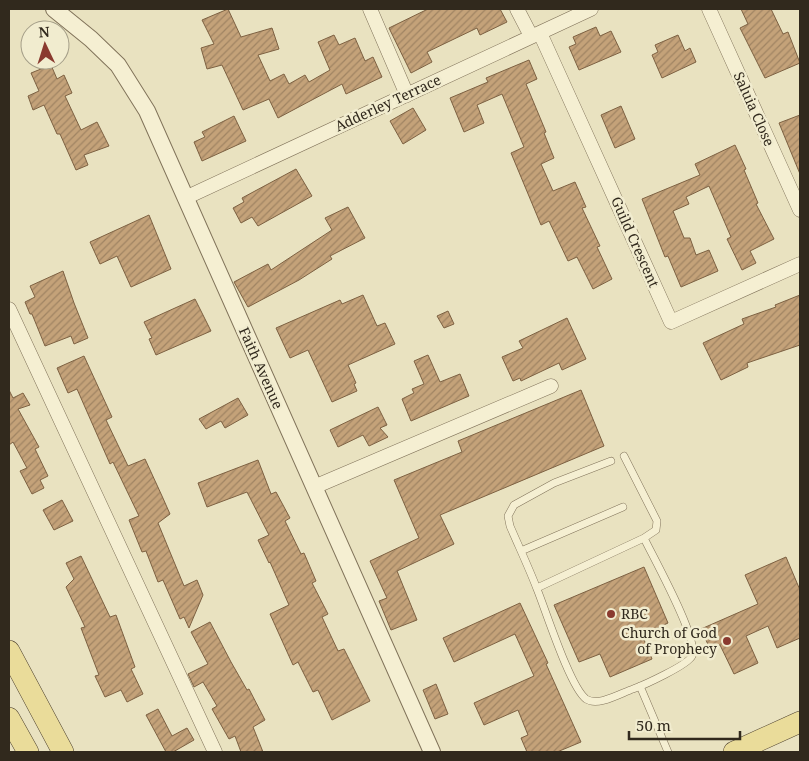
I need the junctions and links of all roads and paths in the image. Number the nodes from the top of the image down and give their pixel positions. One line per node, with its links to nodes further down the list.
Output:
1 (54, 9): 8 (street, Faith Avenue)
2 (370, 9): 7 (street)
3 (516, 9): 6 (street)
4 (591, 9): 6 (street, Adderley Terrace)
5 (709, 9): 9 (street, Saluia Close)
6 (536, 35): 7 (street, Adderley Terrace); 10 (street, Guild Crescent)
7 (407, 95): 8 (street, Adderley Terrace)
8 (185, 198): 15 (street, Faith Avenue)
9 (800, 210)
10 (800, 264)
11 (9, 309): 26 (street)
12 (551, 386): 15 (street)
13 (624, 456): 17 (lane)
14 (611, 461): 18 (lane)
15 (314, 487): 27 (street, Faith Avenue)
16 (624, 506): 18 (lane)
17 (644, 538): 19 (lane); 21 (lane)
18 (521, 551): 19 (lane)
19 (537, 588): 21 (lane)
20 (9, 651): 25 (main road)
21 (640, 686): 28 (lane)
22 (9, 718): 24 (main road)
23 (798, 729): 29 (main road)
24 (28, 752)
25 (63, 752)
26 (215, 752)
27 (432, 752)
28 (668, 752)
29 (734, 752)

